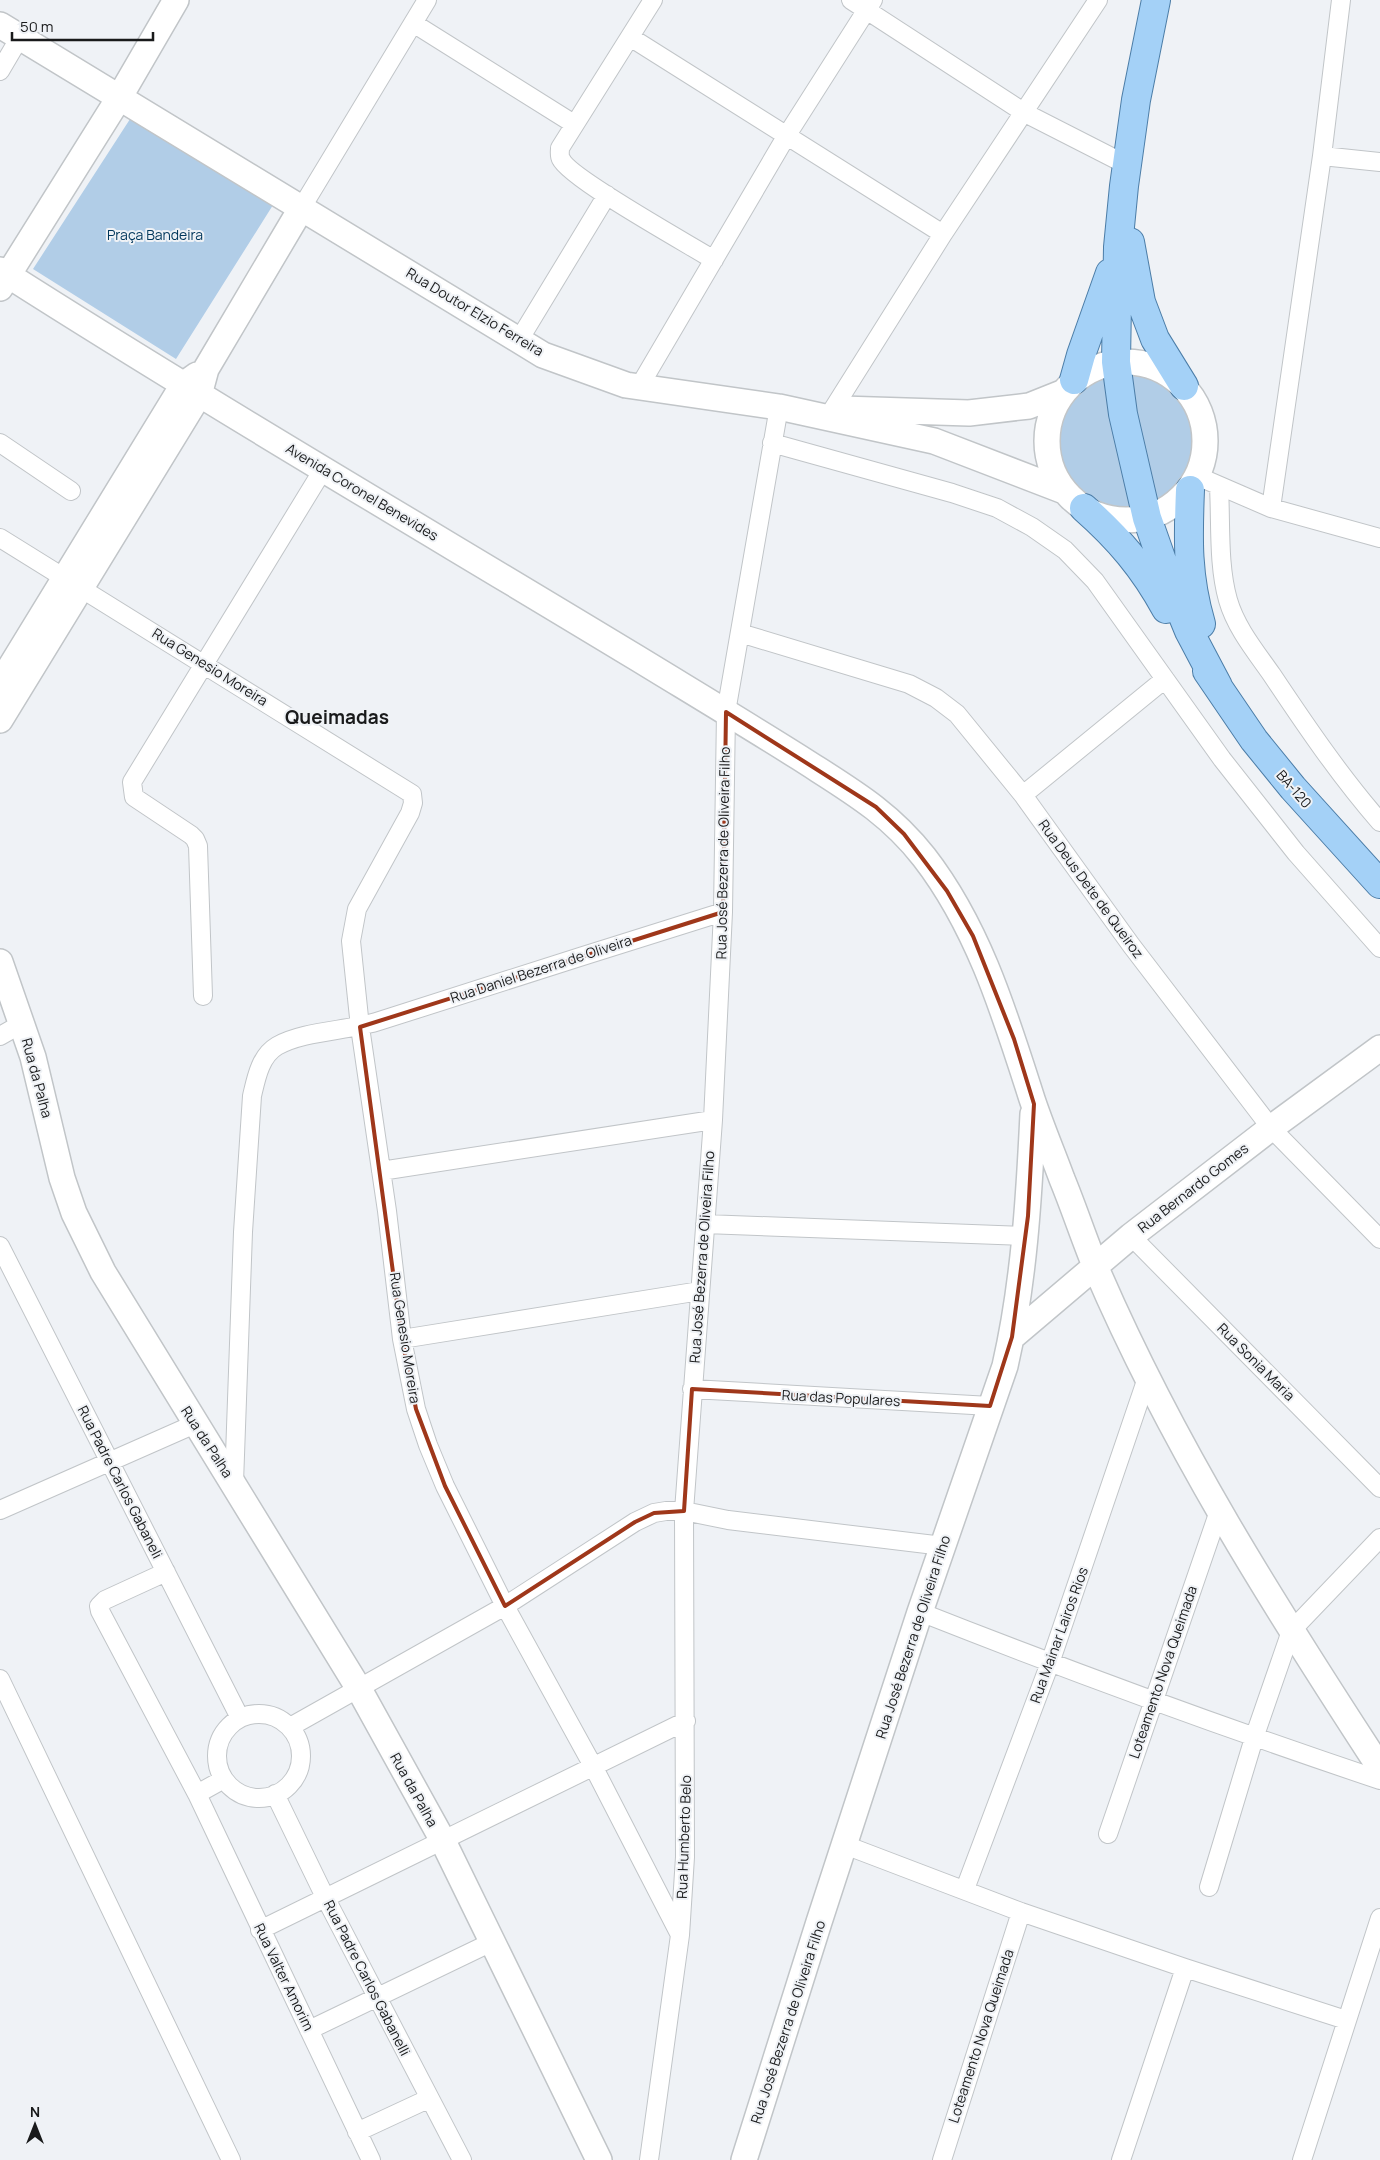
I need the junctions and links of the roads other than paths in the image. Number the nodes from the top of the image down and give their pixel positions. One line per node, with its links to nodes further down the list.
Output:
1 (176, 0): 13 (main road)
2 (427, 0): 9 (street)
3 (653, 0): 11 (street)
4 (852, 0): 8 (street)
5 (1098, 0): 14 (street)
6 (1156, 0): 19 (main road, BA-120)
7 (1341, 0): 17 (street)
8 (870, 5): 14 (street); 16 (street)
9 (413, 23): 15 (street); 21 (street)
10 (10, 31): 12 (street); 13 (main road)
11 (630, 37): 15 (street); 16 (street)
12 (0, 71)
13 (119, 98): 21 (main road); 25 (main road)
14 (1025, 112): 19 (street); 22 (street)
15 (574, 124): 20 (street)
16 (787, 135): 22 (street); 24 (street)
17 (1322, 156): 18 (street); 41 (street)
18 (1380, 162)
19 (1126, 176): 23 (main road, BA-120); 29 (main road)
20 (607, 195): 24 (street); 26 (street)
21 (302, 207): 26 (main road, Rua Doutor Elzio Ferreira); 31 (main road)
22 (943, 234): 33 (street)
23 (1118, 247): 27 (main road, BA-120); 28 (main road)
24 (714, 260): 30 (street)
25 (3, 278): 31 (main road, Avenida Coronel Benevides)
26 (519, 340): 30 (main road, Rua Doutor Elzio Ferreira)
27 (1116, 362): 28 (main road); 29 (main road); 42 (main road, BA-120)
28 (1069, 386): 33 (main road); 40 (main road)
29 (1184, 386): 37 (main road)
30 (639, 387): 32 (main road, Rua Doutor Elzio Ferreira)
31 (191, 390): 36 (main road, Avenida Coronel Benevides); 45 (main road)
32 (779, 407): 33 (main road); 34 (street); 40 (main road)
33 (833, 409)
34 (772, 443): 46 (street); 48 (street)
35 (0, 444): 39 (street)
36 (324, 468): 47 (street); 51 (main road, Avenida Coronel Benevides)
37 (1194, 483): 38 (street); 42 (main road); 50 (main road)
38 (1219, 487): 41 (street); 54 (street)
39 (72, 491)
40 (1074, 499): 42 (main road); 50 (main road)
41 (1271, 508): 44 (street)
42 (1147, 518): 50 (main road, BA-120)
43 (0, 538): 45 (street, Rua Genesio Moreira)
44 (1380, 538)
45 (74, 584): 47 (street, Rua Genesio Moreira); 49 (main road); 52 (main road)
46 (740, 633): 51 (street); 53 (street, Rua Deus Dete de Queiroz)
47 (205, 664): 59 (street); 60 (street, Rua Genesio Moreira)
48 (1165, 679): 53 (street); 57 (street)
49 (0, 684)
50 (1218, 686): 55 (main road, BA-120 / BA-120)
51 (726, 712): 56 (street, Rua José Bezerra de Oliveira Filho); 63 (main road, Rua José Bezerra de Oliveira Filho)
52 (0, 720)
53 (1023, 795): 65 (street, Rua Deus Dete de Queiroz)
54 (1380, 822)
55 (1380, 884)
56 (723, 912): 60 (street, Rua Daniel Bezerra de Oliveira); 64 (street, Rua José Bezerra de Oliveira Filho)
57 (1380, 948)
58 (0, 962): 61 (main road, Rua da Palha)
59 (202, 996)
60 (360, 1027): 66 (street, Rua Genesio Moreira); 81 (street)
61 (11, 1030): 79 (main road, Rua da Palha)
62 (1380, 1048): 65 (main road, Rua Bernardo Gomes)
63 (1034, 1104): 68 (main road, Rua José Bezerra de Oliveira Filho); 72 (main road, Rua José Bezerra de Oliveira Filho)
64 (713, 1120): 66 (street); 67 (street, Rua José Bezerra de Oliveira Filho)
65 (1271, 1128): 69 (main road, Rua Bernardo Gomes); 70 (street, Rua Deus Dete de Queiroz)
66 (381, 1172): 75 (street, Rua Genesio Moreira)
67 (705, 1224): 68 (street); 73 (street, Rua José Bezerra de Oliveira Filho)
68 (1026, 1236): 74 (main road, Rua José Bezerra de Oliveira Filho)
69 (1131, 1236): 72 (main road, Rua Bernardo Gomes); 82 (street, Rua Sonia Maria)
70 (1380, 1239)
71 (0, 1246): 80 (street, Rua Padre Carlos Gabaneli)
72 (1095, 1266): 74 (main road, Rua Bernardo Gomes); 76 (main road)
73 (700, 1291): 75 (street); 77 (street, Rua José Bezerra de Oliveira Filho)
74 (1012, 1336): 78 (main road, Rua José Bezerra de Oliveira Filho)
75 (402, 1339): 89 (street, Rua Genesio Moreira)
76 (1147, 1378): 85 (main road); 92 (street, Rua Mainar Lairos Rios)
77 (692, 1390): 78 (street, Rua das Populares); 84 (street, Rua José Bezerra de Oliveira Filho)
78 (990, 1406): 87 (main road, Rua José Bezerra de Oliveira Filho)
79 (195, 1424): 80 (street); 81 (main road, Rua da Palha)
80 (110, 1462): 83 (street); 88 (street, Rua Padre Carlos Gabaneli)
81 (234, 1483): 94 (main road, Rua da Palha)
82 (1380, 1488)
83 (0, 1510)
84 (684, 1511): 87 (street); 89 (street); 97 (street, Rua Humberto Belo)
85 (1219, 1511): 91 (main road); 95 (street, Loteamento Nova Queimada)
86 (1380, 1538): 91 (street)
87 (943, 1546): 90 (main road, Rua José Bezerra de Oliveira Filho)
88 (166, 1572): 96 (street, Rua Padre Carlos Gabaneli); 104 (street, Rua Valter Amorim)
89 (505, 1606): 94 (street); 100 (street)
90 (920, 1612): 92 (street); 108 (main road, Rua José Bezerra de Oliveira Filho)
91 (1291, 1630): 99 (street); 101 (main road)
92 (1050, 1663): 95 (street); 110 (street, Rua Mainar Lairos Rios)
93 (0, 1679): 123 (street)
94 (359, 1689): 98 (street); 107 (main road, Rua da Palha)
95 (1154, 1700): 99 (street); 106 (street, Loteamento Nova Queimada)
96 (240, 1718): 98 (street); 102 (street)
97 (686, 1721): 100 (street); 115 (street, Rua Humberto Belo)
98 (290, 1727): 105 (street)
99 (1254, 1738): 103 (street); 109 (street)
100 (593, 1766): 107 (street, Rua da Palha); 115 (street)
101 (1380, 1768)
102 (224, 1779): 104 (street); 105 (street)
103 (1380, 1780)
104 (197, 1794): 114 (street, Rua Valter Amorim)
105 (275, 1794): 111 (street, Rua Padre Carlos Gabanelli)
106 (1108, 1834)
107 (442, 1839): 111 (street, Rua da Palha); 116 (main road, Rua da Palha)
108 (845, 1844): 110 (street); 128 (main road, Rua José Bezerra de Oliveira Filho)
109 (1208, 1887)
110 (965, 1889): 112 (street)
111 (325, 1898): 114 (street, Rua da Palha); 118 (street, Rua Padre Carlos Gabanelli)
112 (1021, 1912): 117 (street); 129 (street, Loteamento Nova Queimada)
113 (1380, 1918): 119 (street)
114 (260, 1930): 120 (street, Rua Valter Amorim)
115 (680, 1935): 127 (street, Rua Humberto Belo)
116 (494, 1941): 118 (street); 126 (main road, Rua da Palha)
117 (1184, 1968): 119 (street); 130 (street)
118 (377, 1996): 120 (street); 121 (street, Rua Padre Carlos Gabanelli)
119 (1346, 2020): 131 (street)
120 (309, 2030): 122 (street, Rua Valter Amorim)
121 (428, 2099): 122 (street); 125 (street, Rua Padre Carlos Gabanelli)
122 (357, 2132): 124 (street, Rua Valter Amorim)
123 (231, 2160)
124 (370, 2160)
125 (462, 2160)
126 (599, 2160)
127 (649, 2160)
128 (744, 2160)
129 (942, 2160)
130 (1121, 2160)
131 (1302, 2160)

